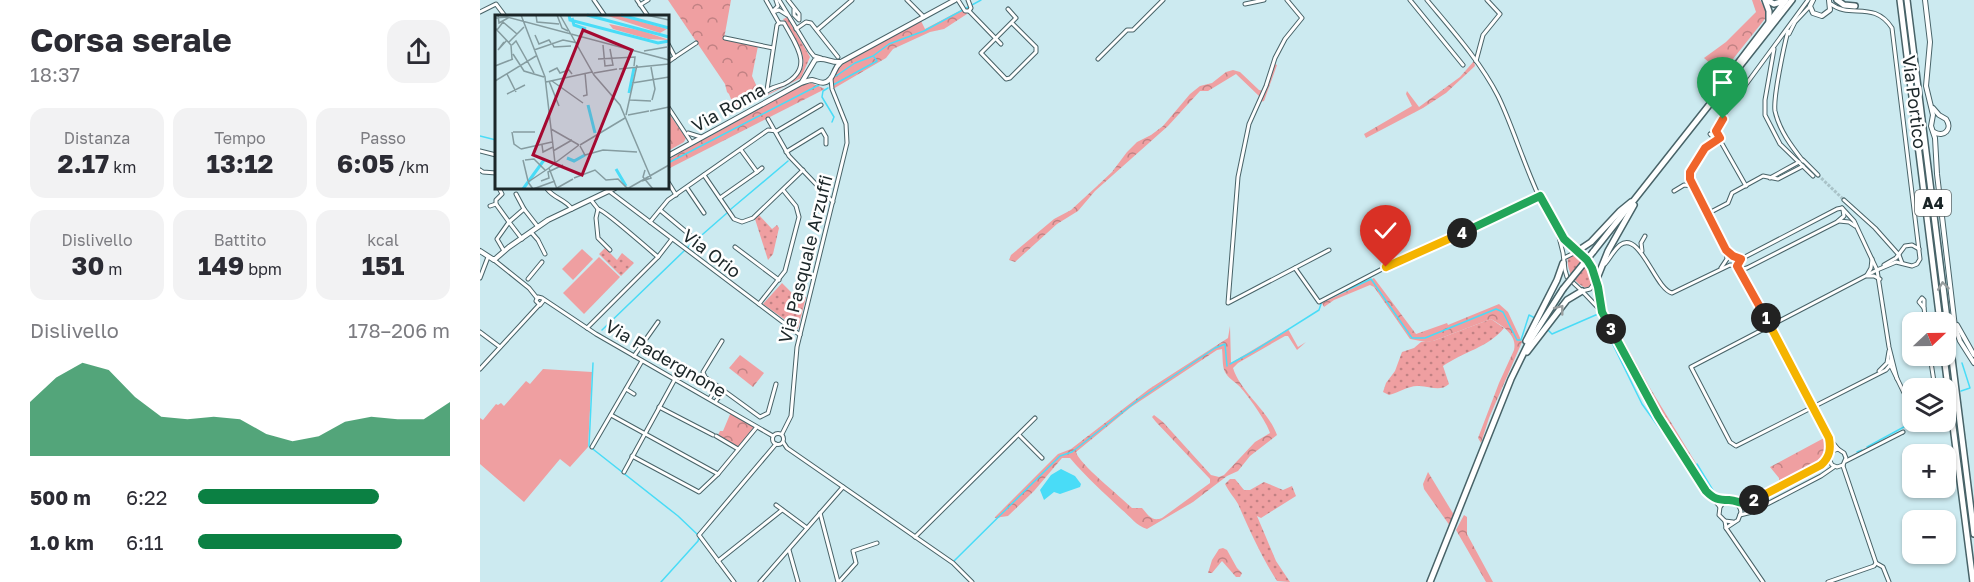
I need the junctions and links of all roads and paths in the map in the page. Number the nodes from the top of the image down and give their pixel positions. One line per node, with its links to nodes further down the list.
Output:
1 (594, 0): 34 (street)
2 (648, 0): 23 (street)
3 (766, 0): 32 (street)
4 (777, 0): 32 (street); 36 (street)
5 (788, 0): 29 (street)
6 (852, 0): 43 (street)
7 (907, 0): 37 (street)
8 (957, 0): 28 (street); 37 (main road)
9 (1163, 0): 56 (street)
10 (1264, 0): 25 (street)
11 (1287, 0): 165 (street)
12 (1410, 0): 61 (street)
13 (1427, 0): 58 (street)
14 (1487, 0): 58 (street)
15 (1766, 0): 16 (highway); 39 (highway)
16 (1785, 0): 39 (highway)
17 (1792, 0): 75 (highway)
18 (1811, 0): 26 (main road); 41 (street)
19 (1837, 0): 27 (highway)
20 (1900, 0): 184 (highway, A4)
21 (1907, 0): 254 (highway, A4, one-way to 21)
22 (1924, 0): 72 (main road)
23 (639, 2): 35 (street)
24 (1830, 2): 26 (main road, Via Portico); 27 (street, Via Portico)
25 (1245, 4)
26 (1810, 6): 51 (street)
27 (1855, 6): 148 (street, Via Portico)
28 (968, 7): 45 (street)
29 (794, 9)
30 (1008, 9): 38 (street)
31 (480, 12): 33 (street)
32 (773, 12): 36 (street); 40 (street)
33 (504, 15)
34 (605, 15)
35 (647, 15)
36 (787, 15): 42 (street)
37 (923, 17): 55 (main road)
38 (1012, 22): 45 (street); 45 (street)
39 (1769, 23): 75 (highway)
40 (779, 24): 50 (street); 68 (street)
41 (1789, 27): 49 (street); 51 (street)
42 (796, 29): 43 (street); 52 (street)
43 (817, 30): 55 (street)
44 (725, 38): 50 (street)
45 (996, 39): 47 (street)
46 (696, 44): 53 (street)
47 (1001, 44)
48 (669, 46): 53 (street)
49 (1775, 47): 84 (street); 94 (street)
50 (773, 48): 68 (street)
51 (1785, 50): 94 (street)
52 (810, 51): 54 (street); 59 (street)
53 (675, 57): 57 (street)
54 (821, 58): 59 (main road); 60 (main road)
55 (839, 59): 60 (main road); 62 (main road)
56 (1098, 59)
57 (669, 61)
58 (1476, 61): 117 (street)
59 (812, 62): 63 (main road, Via Roma)
60 (830, 62): 62 (main road)
61 (1463, 64)
62 (834, 69): 64 (main road)
63 (809, 71): 65 (main road); 66 (main road, Via Roma)
64 (831, 79): 67 (main road); 69 (street, Via Pasquale Arzuffi)
65 (813, 80): 66 (main road, Via Roma); 67 (main road)
66 (801, 83): 83 (main road, Via Roma)
67 (823, 83): 69 (street, Via Pasquale Arzuffi)
68 (767, 90): 70 (street)
69 (833, 92): 122 (street, Via Pasquale Arzuffi)
70 (763, 95)
71 (821, 105): 78 (street)
72 (1931, 105): 74 (main road); 77 (main road)
73 (669, 108): 79 (street)
74 (1941, 116): 77 (main road); 82 (main road)
75 (1699, 117): 118 (highway)
76 (768, 119): 78 (street)
77 (1932, 120): 80 (main road)
78 (773, 130): 88 (street); 91 (street)
79 (686, 132): 83 (street); 85 (street)
80 (1934, 132): 82 (main road); 89 (main road)
81 (1710, 134): 87 (street)
82 (1943, 134): 89 (main road)
83 (701, 137): 85 (main road, Via Roma)
84 (1720, 138): 87 (street); 106 (street)
85 (691, 142): 93 (main road, Via Roma)
86 (826, 144): 91 (street)
87 (1710, 144): 108 (street)
88 (740, 149): 99 (street); 101 (street)
89 (1935, 150): 185 (main road)
90 (480, 151): 92 (street)
91 (786, 152): 98 (street)
92 (495, 155)
93 (669, 155)
94 (1801, 161): 95 (street); 102 (street); 104 (street)
95 (1803, 166): 103 (street); 104 (street)
96 (762, 168): 99 (street)
97 (480, 170): 100 (street)
98 (803, 170): 112 (street); 122 (street)
99 (757, 172): 119 (street)
100 (495, 173)
101 (704, 175): 107 (street); 119 (street)
102 (1818, 175)
103 (1813, 176)
104 (1770, 178): 106 (street)
105 (669, 184): 116 (street)
106 (1746, 186): 131 (street)
107 (687, 187): 116 (street); 130 (street)
108 (1693, 187): 114 (street); 131 (street)
109 (500, 189): 123 (street)
110 (547, 189): 125 (street)
111 (613, 189): 113 (main road)
112 (783, 190): 119 (street); 174 (street)
113 (609, 191): 120 (main road); 133 (street, Via Orio)
114 (1674, 191)
115 (516, 194): 127 (street)
116 (676, 195): 129 (street)
117 (1540, 196): 137 (street); 165 (street)
118 (1639, 196): 151 (highway); 164 (highway); 200 (highway, bridge)
119 (720, 198)
120 (591, 200): 125 (main road); 128 (street)
121 (1844, 200): 143 (street)
122 (833, 201): 192 (street, Via Pasquale Arzuffi)
123 (496, 202): 124 (street); 132 (street)
124 (490, 206)
125 (572, 208): 135 (main road)
126 (1842, 208): 134 (street); 136 (street); 157 (street)
127 (524, 209): 132 (street); 135 (street)
128 (598, 209): 146 (street); 156 (street)
129 (660, 210): 133 (street); 139 (street)
130 (704, 213)
131 (1707, 214): 147 (street)
132 (509, 222): 141 (street); 150 (street)
133 (650, 222): 142 (street, Via Orio)
134 (1837, 222): 136 (street); 167 (street)
135 (538, 227): 138 (main road)
136 (1856, 227): 158 (street)
137 (1557, 229): 151 (street); 160 (street)
138 (531, 232): 141 (main road); 152 (street)
139 (690, 235)
140 (1645, 236): 153 (street)
141 (522, 238): 150 (main road)
142 (672, 239): 156 (street); 180 (street, Via Orio)
143 (1892, 247): 154 (street); 162 (street)
144 (735, 248): 174 (street)
145 (1329, 249): 165 (street)
146 (610, 250)
147 (1726, 250): 157 (street); 168 (street)
148 (1920, 250): 154 (street); 163 (street)
149 (480, 251): 155 (main road)
150 (504, 251): 159 (main road)
151 (1576, 252): 160 (street); 176 (street)
152 (545, 254)
153 (1643, 255): 164 (street); 168 (street)
154 (1899, 255): 162 (street); 163 (street)
155 (488, 256): 159 (main road); 171 (street)
156 (658, 257): 190 (street)
157 (1741, 259): 166 (street)
158 (1872, 259): 162 (street); 169 (street); 170 (street)
159 (494, 260): 178 (street)
160 (1564, 261): 177 (street); 200 (highway)
161 (542, 262): 172 (street)
162 (1889, 263): 163 (street); 169 (street); 173 (street)
163 (1903, 264)
164 (1602, 266): 176 (highway)
165 (1295, 268)
166 (1739, 268): 167 (street); 168 (street); 175 (street)
167 (1748, 268): 175 (street)
168 (1720, 269)
169 (1877, 270): 170 (street); 173 (street)
170 (1865, 276): 173 (street); 188 (street)
171 (480, 278)
172 (528, 279)
173 (1880, 279): 197 (street)
174 (779, 280): 180 (street)
175 (1746, 280): 188 (street)
176 (1596, 281): 177 (street); 182 (street)
177 (1582, 291): 182 (street); 200 (highway, one-way to 177)
178 (537, 301): 179 (street); 179 (street, Via Padergnone); 194 (street)
179 (545, 301): 190 (street, Via Padergnone)
180 (759, 304): 192 (street, Via Orio)
181 (1924, 308): 183 (street)
182 (1602, 312): 242 (street)
183 (1925, 312)
184 (1939, 312)
185 (1954, 312)
186 (658, 322): 196 (street)
187 (1956, 324): 195 (main road)
188 (1770, 325): 216 (street); 216 (street)
189 (1956, 326): 199 (main road)
190 (586, 328): 196 (street, Via Padergnone)
191 (480, 332): 194 (street)
192 (800, 335): 222 (street, Via Pasquale Arzuffi)
193 (722, 341): 208 (street)
194 (500, 346): 203 (street)
195 (1974, 355)
196 (634, 356): 198 (street, Via Padergnone)
197 (1890, 359): 201 (street); 204 (street); 206 (street)
198 (642, 360): 205 (street, Via Padergnone); 209 (street)
199 (1974, 363)
200 (1518, 366): 265 (highway)
201 (1890, 366): 204 (street); 206 (street)
202 (1945, 366): 269 (highway)
203 (480, 369)
204 (1877, 373): 216 (street)
205 (675, 379): 213 (street, Via Padergnone); 215 (street)
206 (1897, 379): 210 (street)
207 (776, 384): 211 (street)
208 (717, 387): 211 (street); 213 (street)
209 (626, 389): 212 (street); 217 (street)
210 (1902, 389)
211 (723, 391): 214 (street)
212 (634, 394)
213 (710, 398): 214 (street, Via Padergnone)
214 (716, 401): 219 (street, Via Padergnone)
215 (659, 407): 221 (street); 229 (street)
216 (1812, 407): 225 (street)
217 (611, 415): 221 (street); 228 (street)
218 (1035, 418): 223 (street)
219 (756, 428): 224 (street, Via Padergnone); 229 (street)
220 (1903, 432): 234 (street)
221 (644, 434): 233 (street); 239 (street)
222 (782, 434): 224 (street); 226 (street)
223 (1019, 435): 235 (street); 255 (street)
224 (773, 436): 227 (street)
225 (1829, 438): 230 (street); 232 (street)
226 (783, 442): 227 (street); 241 (street)
227 (776, 444): 258 (street)
228 (592, 447)
229 (738, 449): 239 (street)
230 (1838, 449): 231 (street); 232 (street)
231 (1844, 453): 234 (street); 236 (street)
232 (1829, 454): 237 (street); 244 (street)
233 (632, 456): 238 (street); 239 (street)
234 (1852, 457): 236 (street)
235 (1042, 458)
236 (1844, 463): 237 (street); 240 (street)
237 (1836, 467): 240 (street); 249 (street)
238 (624, 472)
239 (718, 474)
240 (1847, 478): 259 (street)
241 (843, 488): 248 (street); 255 (street)
242 (1714, 498): 243 (street); 246 (street)
243 (1726, 501): 244 (street); 246 (street)
244 (1737, 504): 249 (street)
245 (776, 505): 247 (street)
246 (1720, 507): 250 (street)
247 (782, 510): 252 (street); 258 (street)
248 (820, 513): 252 (street); 263 (street)
249 (1740, 515): 251 (street)
250 (1725, 521): 251 (street); 253 (street)
251 (1733, 522): 253 (street)
252 (807, 528): 257 (street)
253 (1726, 528): 266 (street)
254 (1974, 534)
255 (915, 537): 264 (street)
256 (877, 543): 263 (street)
257 (789, 550): 261 (street); 262 (street)
258 (718, 561): 260 (street)
259 (1876, 563): 267 (street); 268 (street)
260 (734, 582)
261 (760, 582)
262 (798, 582)
263 (838, 582)
264 (972, 582)
265 (1430, 582)
266 (1763, 582)
267 (1828, 582)
268 (1889, 582)
269 (1973, 582)

